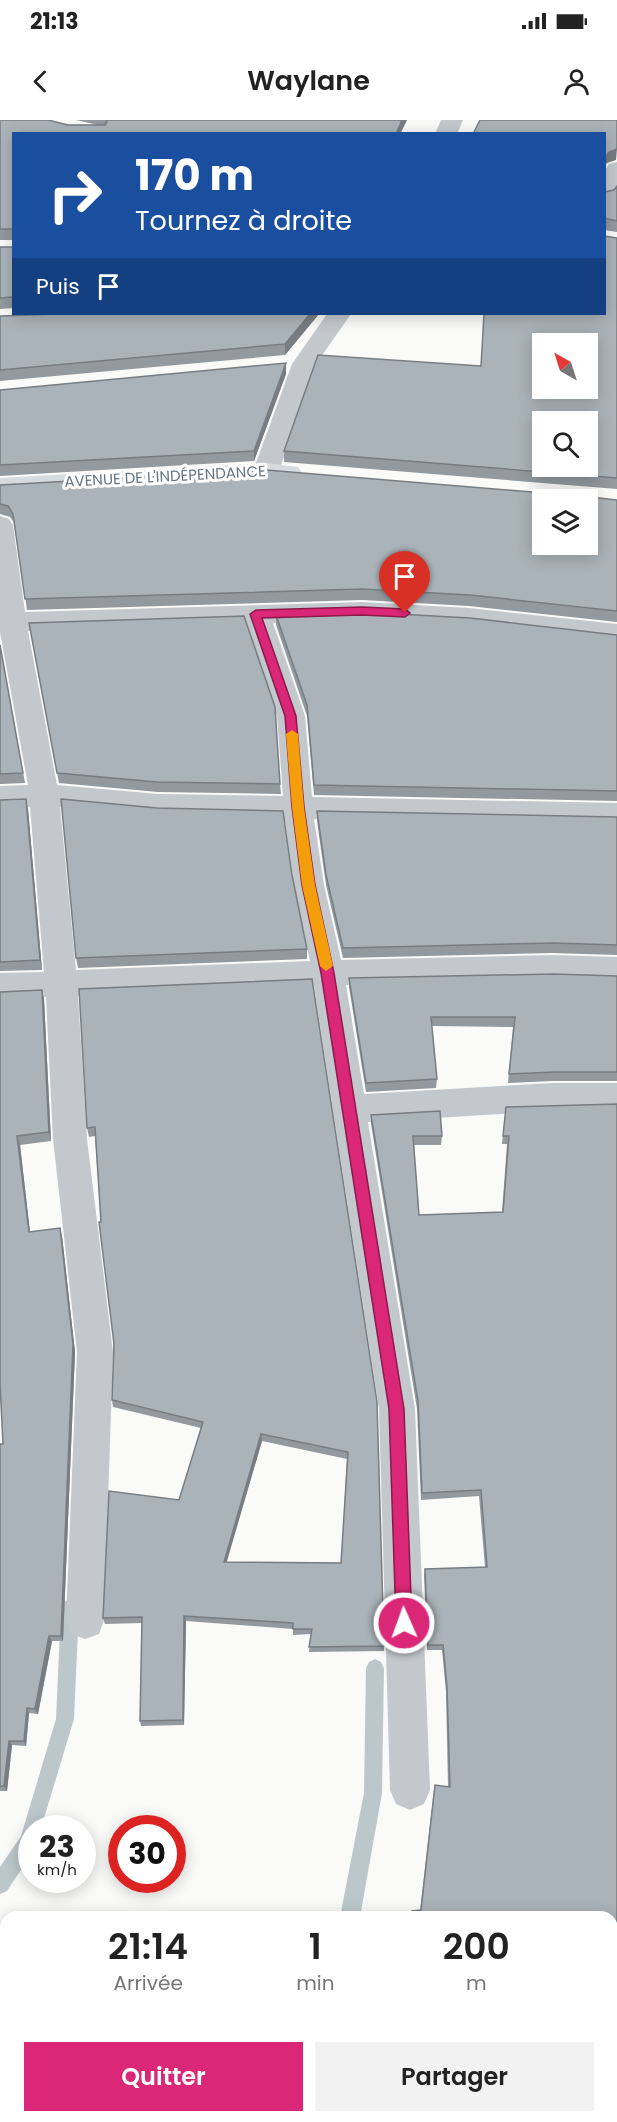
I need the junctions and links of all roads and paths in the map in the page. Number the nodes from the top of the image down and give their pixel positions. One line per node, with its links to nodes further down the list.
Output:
1 (617, 169): 2 (street)
2 (606, 190)
3 (338, 315): 4 (street)
4 (266, 471): 5 (main road, AVENUE DE L'INDÉPENDANCE); 6 (main road, AVENUE DE L'INDÉPENDANCE)
5 (312, 475)
6 (0, 486)
7 (0, 525): 9 (street)
8 (256, 614): 9 (street); 10 (street); 13 (street)
9 (7, 622): 11 (street)
10 (617, 634)
11 (45, 795): 12 (street); 13 (street); 17 (street)
12 (0, 797)
13 (298, 807): 14 (street); 16 (street)
14 (617, 814)
15 (617, 970): 16 (street)
16 (328, 973): 17 (street); 20 (street)
17 (62, 982): 18 (street); 21 (street)
18 (0, 986)
19 (617, 1097): 20 (street)
20 (350, 1109): 22 (street)
21 (85, 1620)
22 (410, 1790)

